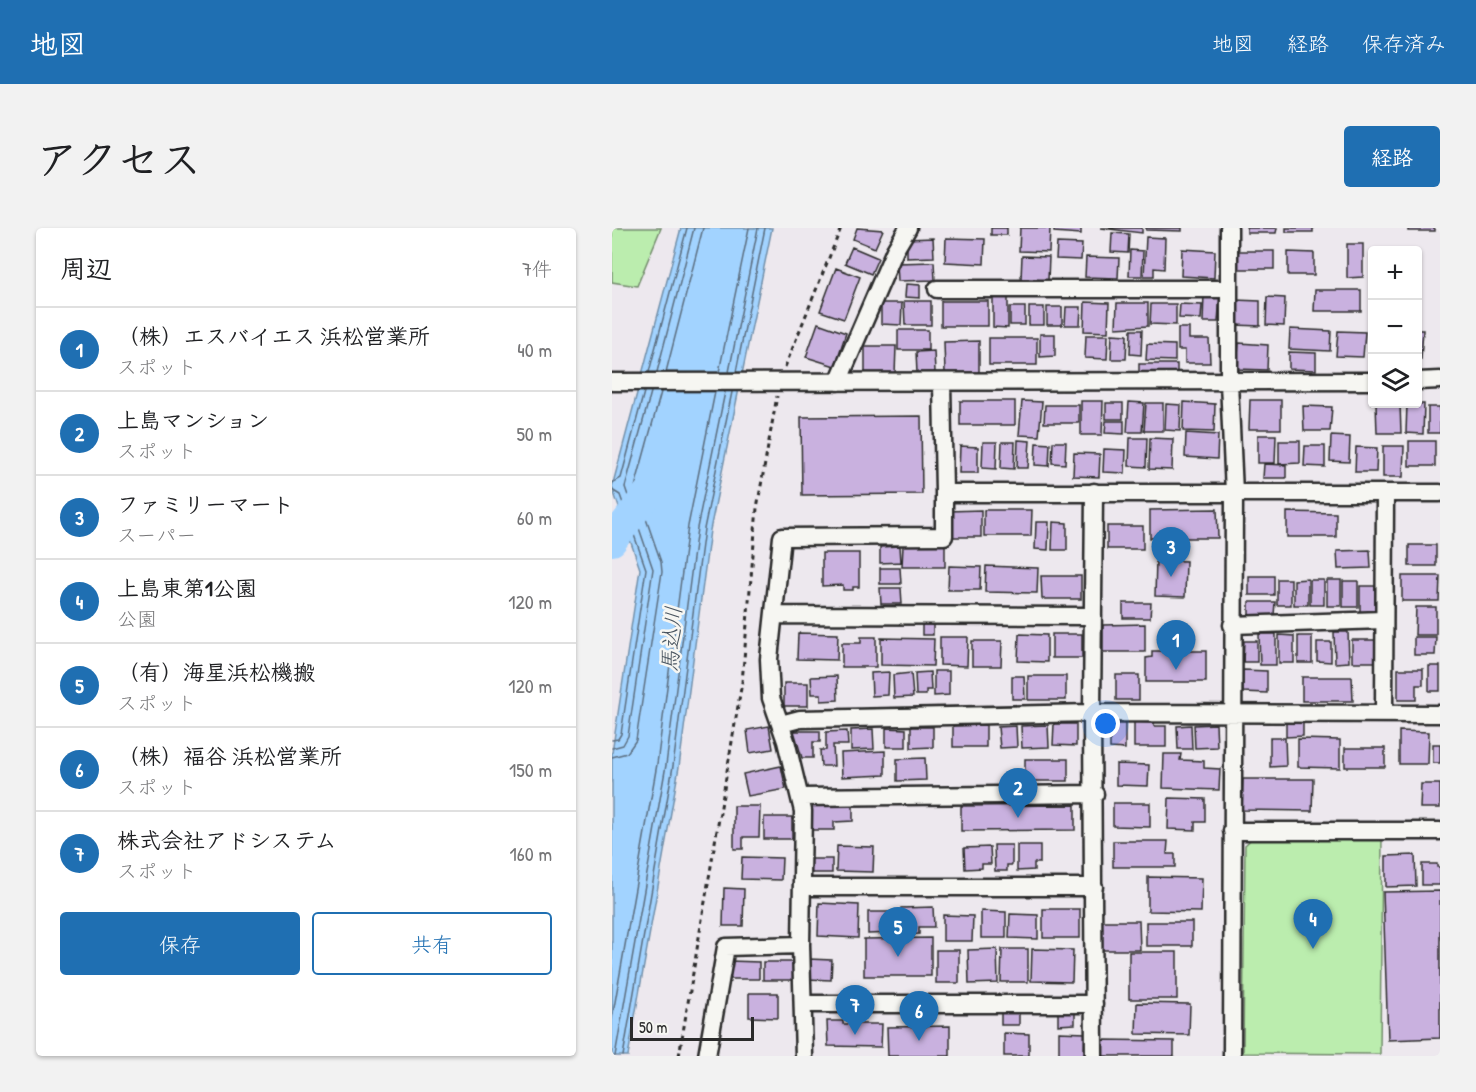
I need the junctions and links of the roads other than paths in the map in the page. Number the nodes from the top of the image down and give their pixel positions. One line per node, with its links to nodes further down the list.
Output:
1 (908, 228): 9 (street)
2 (1229, 228): 4 (street)
3 (937, 289): 4 (street)
4 (1229, 289): 11 (street)
5 (1440, 380): 7 (street)
6 (1368, 381): 11 (street)
7 (1422, 381)
8 (612, 382): 9 (street)
9 (838, 382): 10 (street)
10 (942, 382): 11 (street); 13 (street)
11 (1229, 382): 14 (street)
12 (1094, 492): 13 (street); 14 (street); 18 (street)
13 (944, 493): 17 (street)
14 (1234, 493): 15 (street); 20 (street)
15 (1385, 493): 16 (street); 19 (street)
16 (1440, 493)
17 (776, 615): 18 (street); 25 (street)
18 (1093, 616): 21 (street)
19 (1383, 620): 20 (street); 23 (street)
20 (1232, 625): 22 (street)
21 (1092, 713): 22 (street); 25 (street); 26 (street)
22 (1232, 714): 23 (street); 28 (street)
23 (1384, 714): 24 (street)
24 (1440, 714)
25 (780, 724): 27 (street)
26 (1095, 794): 27 (street); 31 (street)
27 (801, 797): 30 (street)
28 (1232, 831): 29 (street); 38 (street)
29 (1440, 831)
30 (803, 887): 31 (street); 32 (street)
31 (1094, 887): 34 (street)
32 (801, 945): 33 (street); 35 (street)
33 (804, 1004): 34 (street); 36 (street)
34 (1094, 1004): 37 (street)
35 (707, 1056)
36 (804, 1056)
37 (1094, 1056)
38 (1232, 1056)

